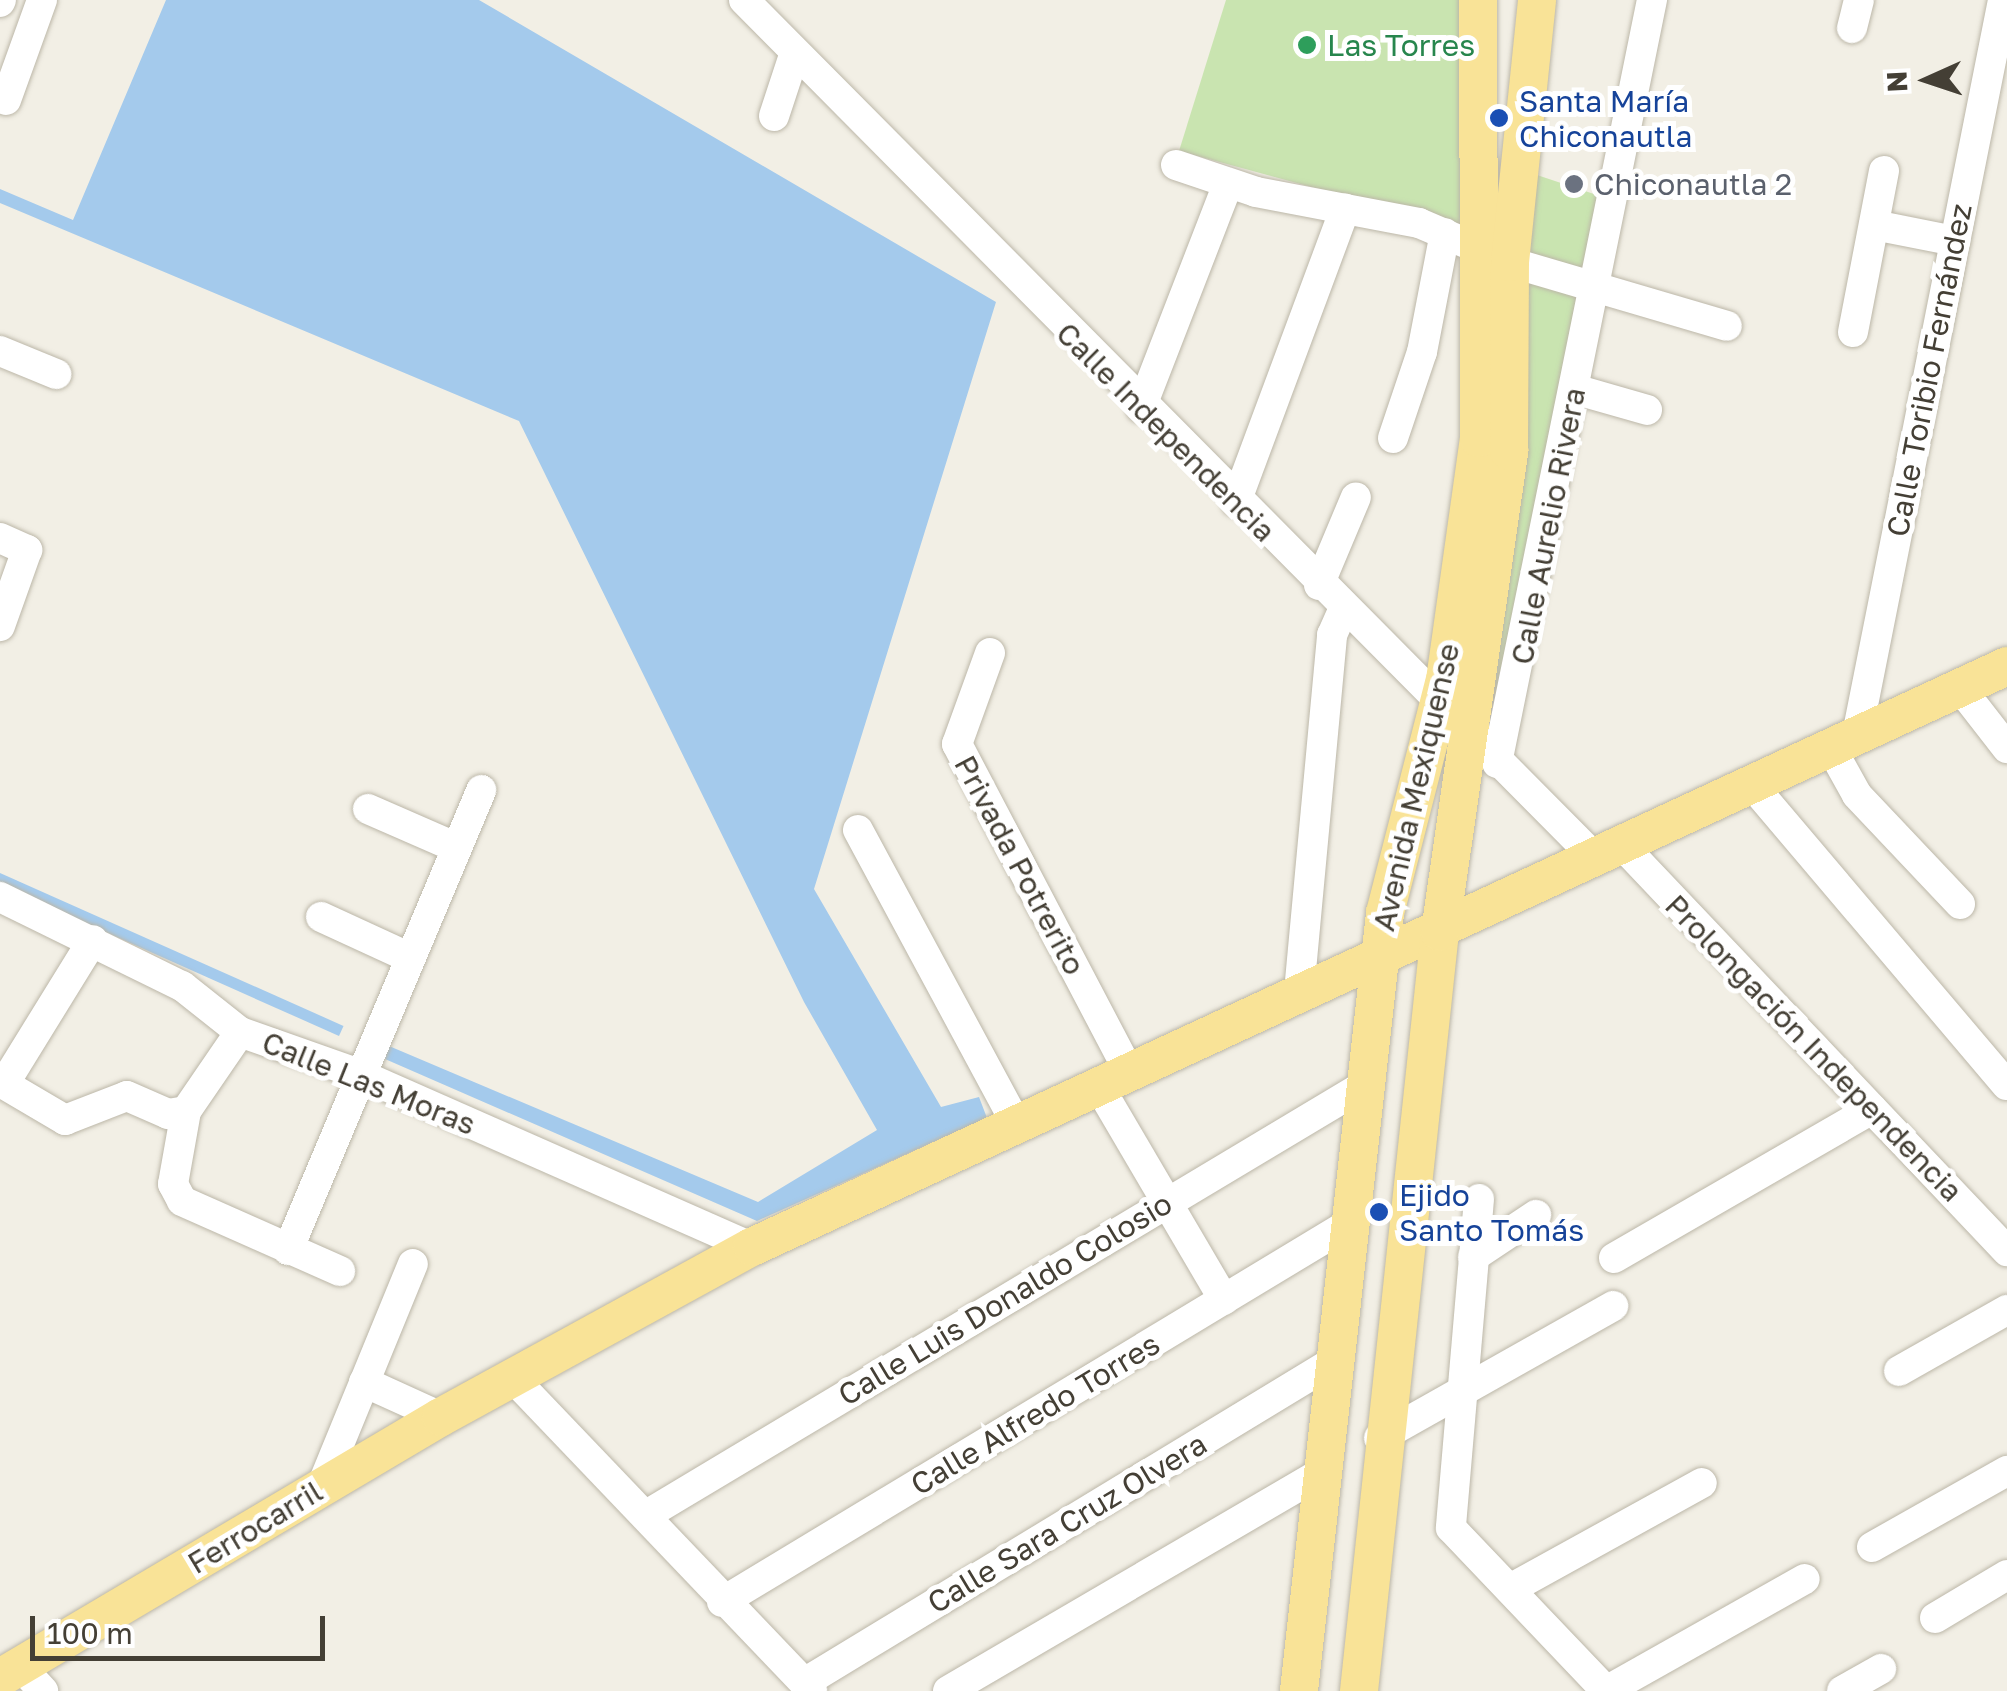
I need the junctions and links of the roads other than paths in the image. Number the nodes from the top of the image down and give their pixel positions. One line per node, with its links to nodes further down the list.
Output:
1 (42, 0): 8 (street)
2 (744, 0): 7 (street, Calle Independencia)
3 (1478, 0): 16 (main road, Avenida Mexiquense)
4 (1537, 0): 16 (main road, Avenida Mexiquense)
5 (1652, 0): 17 (street, Calle Aurelio Rivera)
6 (2003, 0): 15 (street, Calle Toribio Fernández)
7 (794, 56): 9 (street); 23 (street, Calle Independencia)
8 (6, 100)
9 (774, 116)
10 (1176, 165): 12 (street)
11 (1884, 172): 14 (street)
12 (1228, 184): 13 (street); 23 (street)
13 (1345, 209): 16 (street); 27 (street)
14 (1874, 226): 15 (street); 19 (street)
15 (1955, 241): 36 (street, Calle Toribio Fernández)
16 (1477, 247): 17 (street); 25 (street); 35 (main road, Avenida Mexiquense)
17 (1594, 287): 18 (street); 22 (street, Calle Aurelio Rivera)
18 (1727, 326)
19 (1853, 332)
20 (0, 352): 21 (street)
21 (56, 374)
22 (1574, 389): 24 (street); 38 (street, Calle Aurelio Rivera)
23 (1141, 408): 27 (street, Calle Independencia)
24 (1647, 410)
25 (1393, 438)
26 (1356, 497): 29 (street)
27 (1236, 502): 29 (street, Calle Independencia)
28 (0, 538): 31 (street)
29 (1319, 585): 30 (street, Calle Independencia)
30 (1343, 610): 35 (street, Calle Independencia); 52 (street)
31 (0, 626)
32 (990, 653): 56 (street, Privada Potrerito)
33 (2007, 666): 34 (main road, Ferrocarril)
34 (1960, 689): 36 (main road, Ferrocarril); 37 (street)
35 (1454, 718): 38 (street, Calle Independencia); 48 (main road, Avenida Mexiquense); 50 (main road, Avenida Mexiquense)
36 (1844, 745): 39 (main road, Ferrocarril); 46 (street)
37 (2007, 748)
38 (1497, 763): 44 (street, Calle Independencia)
39 (1753, 786): 44 (main road, Ferrocarril); 54 (street)
40 (481, 790): 43 (street)
41 (368, 809): 43 (street)
42 (858, 830): 61 (street)
43 (455, 847): 51 (street)
44 (1608, 851): 48 (main road, Ferrocarril); 59 (street, Prolongación Independencia)
45 (0, 897): 49 (street, Calle Las Moras)
46 (1960, 904)
47 (320, 917): 51 (street)
48 (1440, 932): 50 (main road, Ferrocarril); 82 (main road, Avenida Mexiquense)
49 (93, 940): 53 (street, Calle Las Moras); 57 (street)
50 (1379, 955): 52 (main road, Ferrocarril); 58 (main road, Avenida Mexiquense)
51 (410, 958): 55 (street)
52 (1300, 992): 56 (main road, Ferrocarril)
53 (240, 1032): 55 (street, Calle Las Moras); 60 (street)
54 (2003, 1072)
55 (359, 1074): 66 (street, Calle Las Moras); 67 (street)
56 (1113, 1078): 61 (main road, Ferrocarril); 63 (street, Privada Potrerito)
57 (2, 1084): 60 (street)
58 (1363, 1086): 63 (street, Calle Luis Donaldo Colosio); 65 (main road, Avenida Mexiquense)
59 (1872, 1109): 68 (street, Prolongación Independencia); 70 (street)
60 (186, 1111): 67 (street)
61 (1016, 1123): 66 (main road, Ferrocarril)
62 (1478, 1199): 69 (street)
63 (1163, 1204): 73 (street, Privada Potrerito); 87 (street, Calle Luis Donaldo Colosio)
64 (1536, 1215): 69 (street)
65 (1347, 1225): 73 (street, Calle Alfredo Torres); 76 (main road, Avenida Mexiquense)
66 (752, 1247): 78 (main road, Ferrocarril)
67 (288, 1250): 72 (street)
68 (2007, 1251)
69 (1473, 1257): 80 (street)
70 (1614, 1258)
71 (412, 1264): 79 (street)
72 (340, 1272)
73 (1224, 1300): 92 (street, Calle Alfredo Torres)
74 (1613, 1306): 80 (street)
75 (2007, 1310): 77 (street)
76 (1331, 1364): 84 (main road, Avenida Mexiquense); 96 (street, Calle Sara Cruz Olvera)
77 (1899, 1370)
78 (511, 1376): 81 (main road, Ferrocarril); 87 (street)
79 (364, 1382): 81 (street); 86 (street)
80 (1460, 1400): 82 (street); 91 (street)
81 (441, 1416): 86 (main road, Ferrocarril)
82 (1379, 1438): 99 (main road, Avenida Mexiquense)
83 (2007, 1471): 88 (street)
84 (1318, 1475): 97 (street); 98 (main road, Avenida Mexiquense)
85 (1702, 1482): 91 (street)
86 (321, 1488): 95 (main road, Ferrocarril)
87 (648, 1514): 92 (street)
88 (1872, 1547)
89 (2007, 1575): 93 (street)
90 (1805, 1579): 100 (street)
91 (1510, 1589): 100 (street)
92 (722, 1602): 96 (street)
93 (1936, 1618)
94 (1881, 1669): 101 (street)
95 (21, 1678)
96 (808, 1687)
97 (948, 1691)
98 (1299, 1691)
99 (1359, 1691)
100 (1606, 1691)
101 (1842, 1691)

